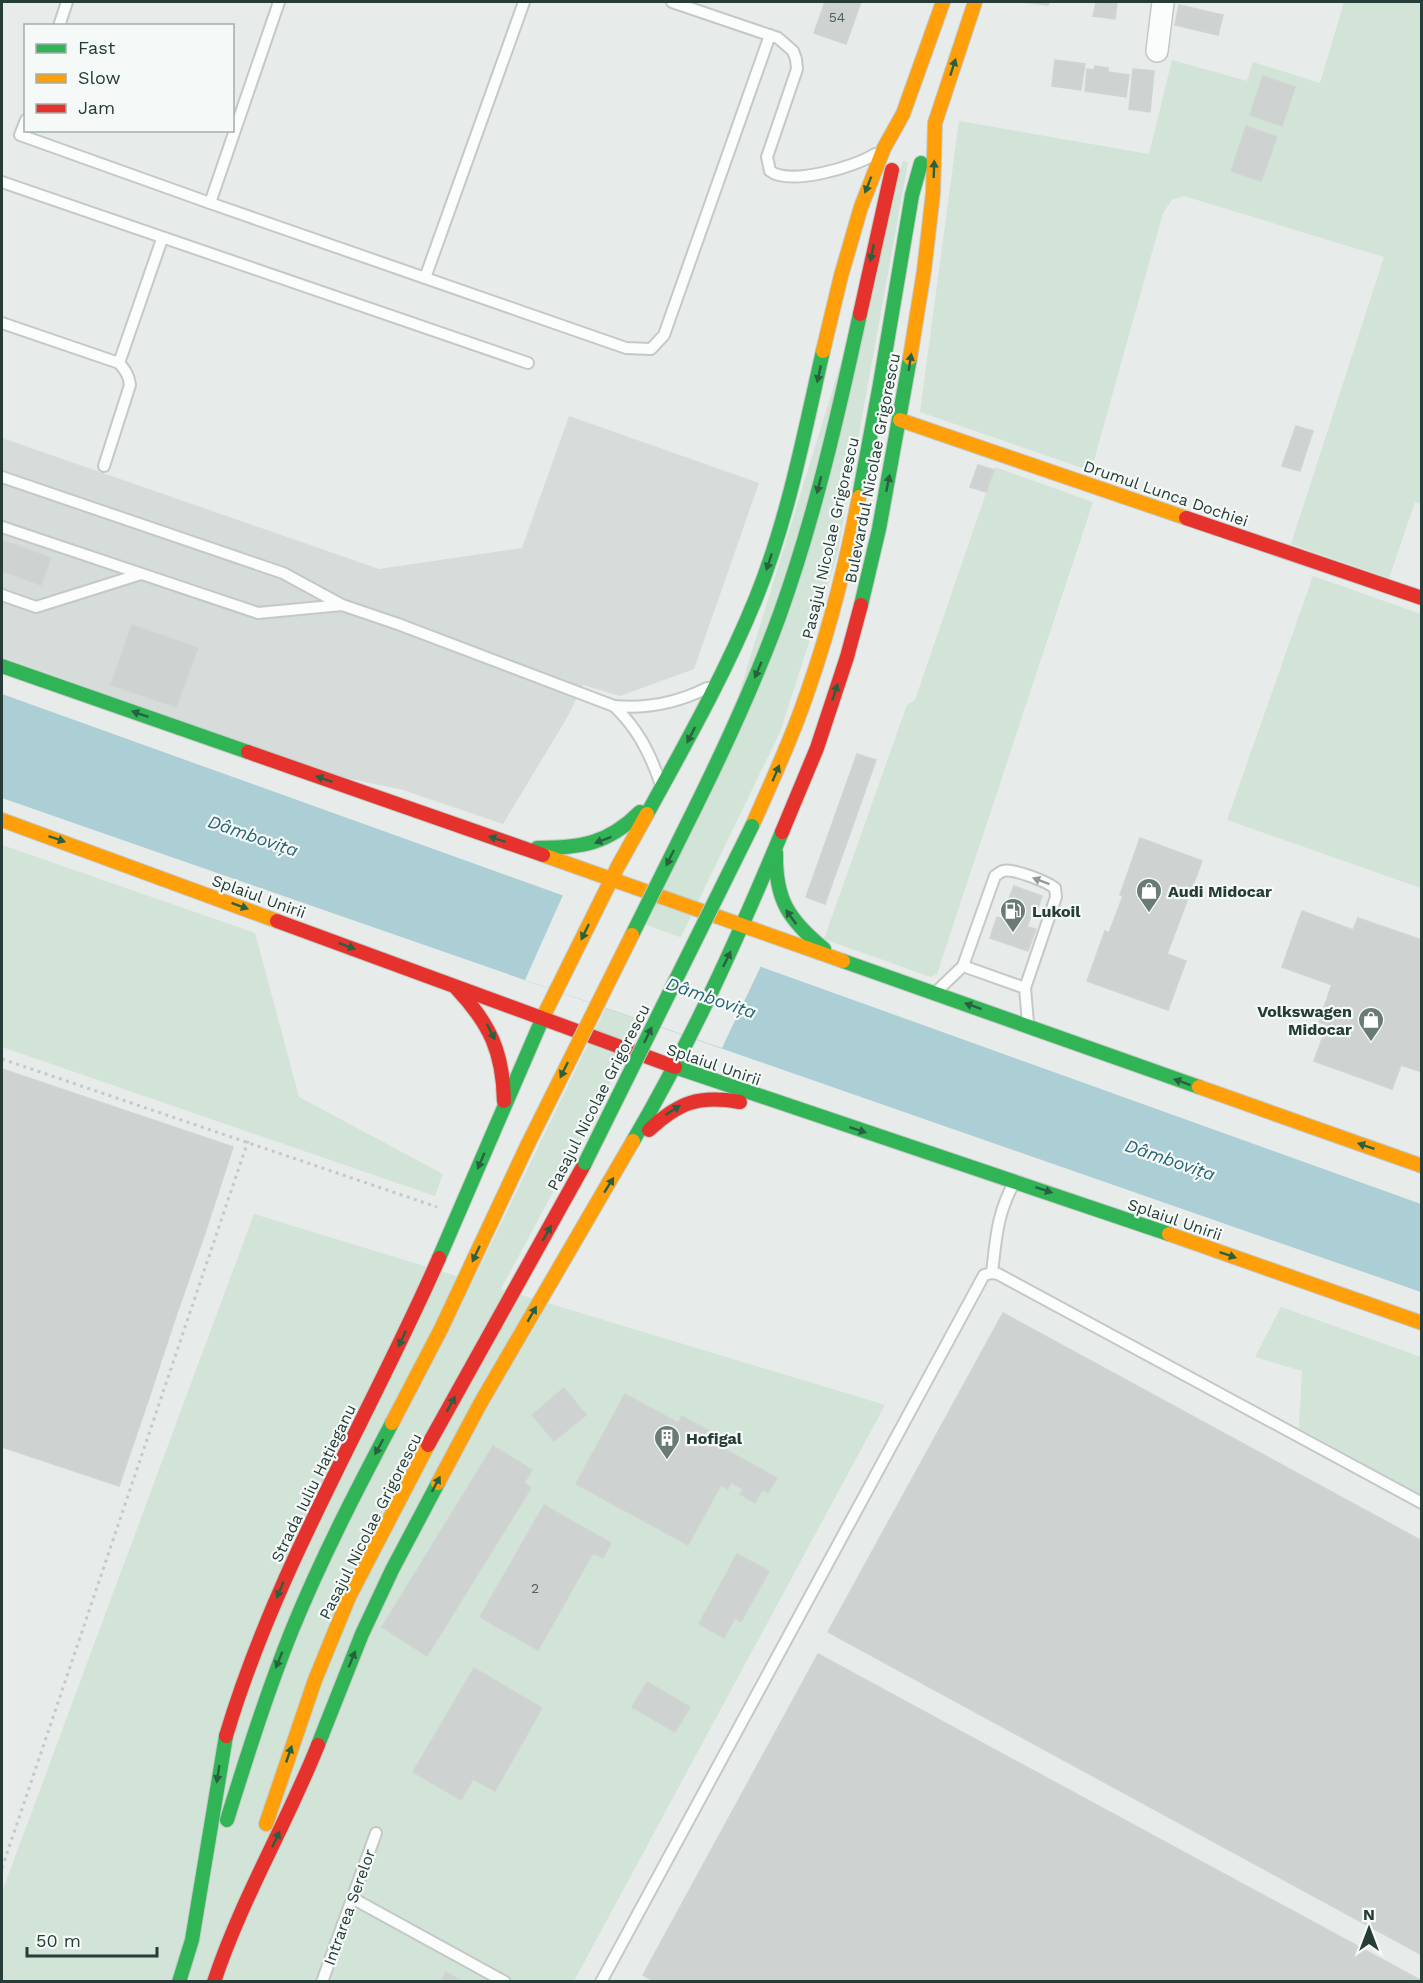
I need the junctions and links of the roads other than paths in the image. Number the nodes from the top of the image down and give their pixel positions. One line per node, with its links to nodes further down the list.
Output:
1 (67, 2): 8 (lane)
2 (279, 2): 16 (lane)
3 (524, 2): 18 (lane)
4 (672, 2): 9 (lane)
5 (943, 2): 11 (main road)
6 (975, 2): 12 (main road, Bulevardul Nicolae Grigorescu, one-way to 6)
7 (1163, 2): 10 (street)
8 (60, 24)
9 (770, 35): 14 (lane); 18 (lane)
10 (1157, 51)
11 (903, 114): 14 (main road); 57 (main road, Pasajul Nicolae Grigorescu, one-way to 57, bridge)
12 (935, 123): 22 (main road, Bulevardul Nicolae Grigorescu, one-way to 12); 58 (main road, Pasajul Nicolae Grigorescu, one-way to 12, bridge)
13 (24, 125): 16 (lane)
14 (884, 148): 31 (main road, one-way to 31)
15 (2, 182): 17 (lane)
16 (210, 202): 18 (lane)
17 (162, 239): 20 (lane); 21 (lane)
18 (425, 278)
19 (2, 322): 20 (lane)
20 (118, 363): 23 (lane)
21 (528, 363)
22 (900, 420): 28 (main road, Drumul Lunca Dochiei); 35 (main road, Bulevardul Nicolae Grigorescu, one-way to 22)
23 (104, 466)
24 (2, 477): 29 (lane)
25 (2, 527): 26 (lane)
26 (141, 574): 27 (lane); 29 (lane)
27 (2, 595)
28 (1422, 598)
29 (342, 605): 32 (lane)
30 (2, 666): 36 (main road, one-way to 30)
31 (718, 682): 32 (lane); 33 (main road, one-way to 33)
32 (614, 706): 33 (lane)
33 (662, 788): 36 (main road, one-way to 36); 37 (main road)
34 (2, 820): 41 (main road, Splaiul Unirii, one-way to 41)
35 (776, 847): 38 (main road, Bulevardul Nicolae Grigorescu); 39 (main road, one-way to 35)
36 (522, 848): 37 (main road)
37 (611, 879): 38 (main road); 44 (main road, Strada Iuliu Hațieganu, one-way to 44)
38 (743, 927): 39 (main road); 46 (main road, Bulevardul Nicolae Grigorescu, one-way to 38)
39 (833, 957): 43 (main road)
40 (963, 966): 42 (lane); 42 (lane, one-way to 40); 43 (lane)
41 (454, 987): 44 (main road, Splaiul Unirii); 47 (main road, one-way to 47)
42 (1025, 988): 45 (lane)
43 (935, 993): 45 (main road, one-way to 43)
44 (542, 1020): 46 (main road, Splaiul Unirii); 47 (main road, Strada Iuliu Hațieganu)
45 (1028, 1026): 50 (main road, one-way to 45)
46 (675, 1068): 48 (main road, Splaiul Unirii); 49 (main road)
47 (504, 1107): 57 (main road, Strada Iuliu Hațieganu, one-way to 57)
48 (802, 1112): 49 (main road, one-way to 48); 51 (main road, Splaiul Unirii, one-way to 51)
49 (630, 1150): 58 (main road, one-way to 49)
50 (1422, 1166)
51 (1015, 1181): 52 (lane); 53 (main road, Splaiul Unirii, one-way to 53)
52 (992, 1273): 54 (lane); 63 (lane)
53 (1422, 1323)
54 (1422, 1503)
55 (376, 1833): 56 (lane, Intrarea Serelor)
56 (352, 1898): 61 (lane, Intrarea Serelor); 62 (lane)
57 (192, 1940): 59 (main road, Strada Iuliu Hațieganu)
58 (225, 1949): 60 (main road)
59 (179, 1982)
60 (214, 1982)
61 (322, 1982)
62 (506, 1982)
63 (601, 1982)

